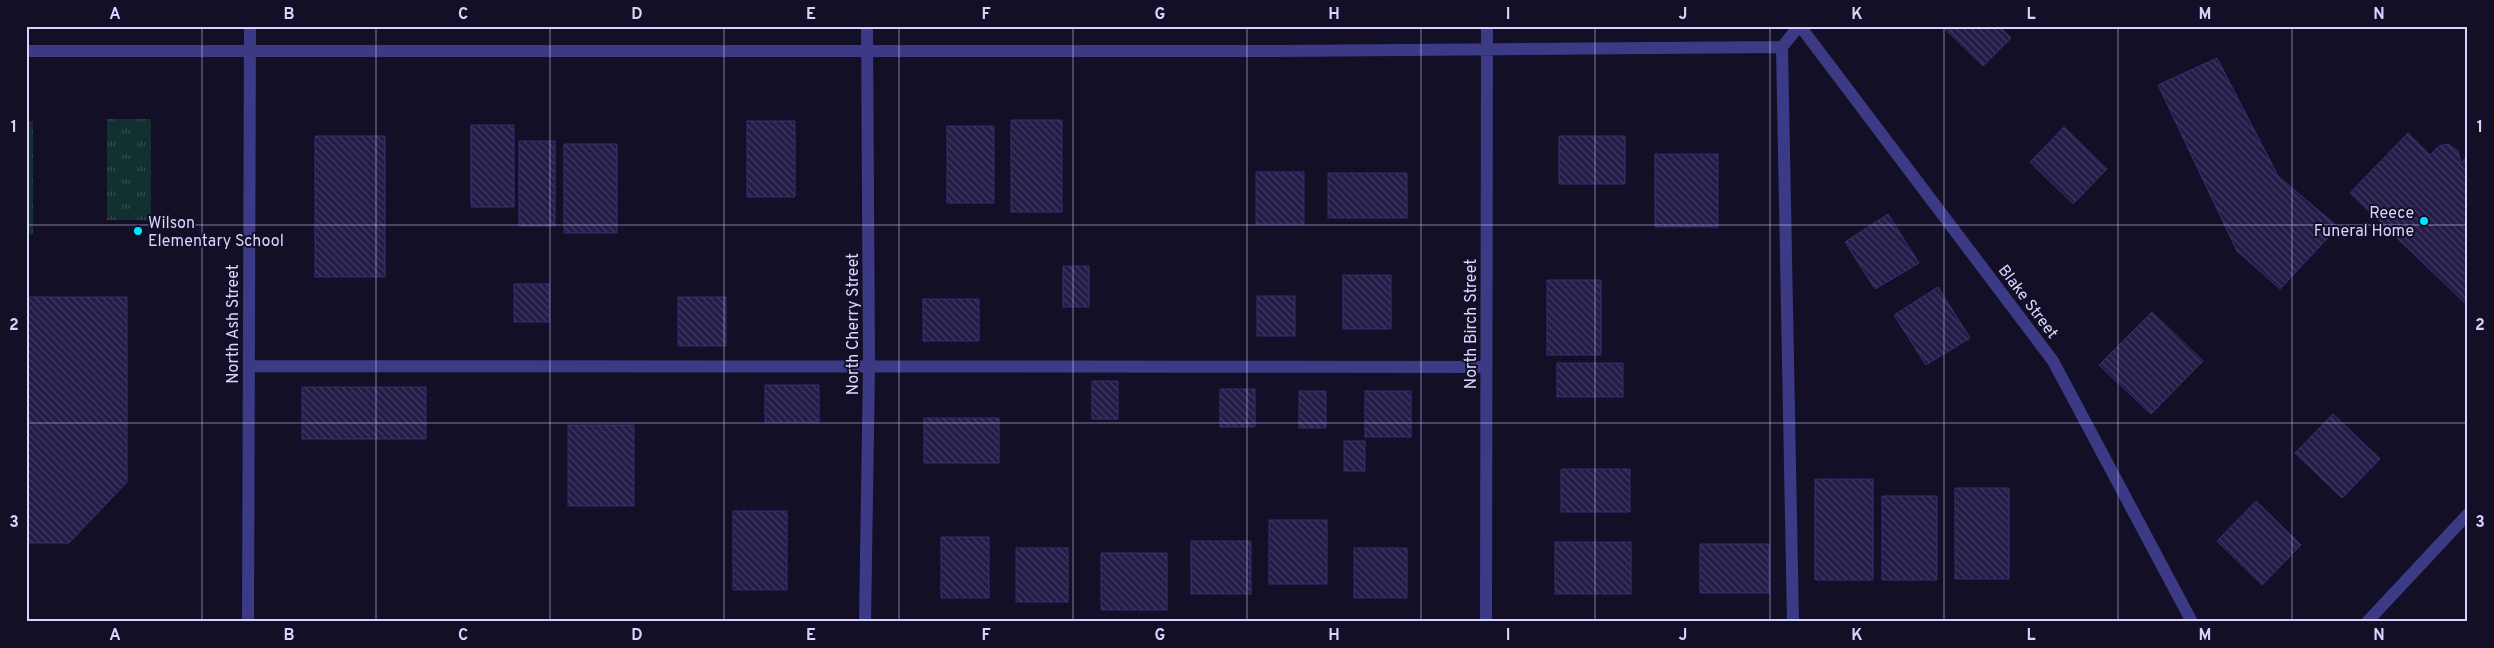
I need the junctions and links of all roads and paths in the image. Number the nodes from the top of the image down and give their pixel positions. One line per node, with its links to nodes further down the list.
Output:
1 (250, 26): 9 (street, North Ash Street)
2 (867, 26): 8 (street, North Cherry Street)
3 (1487, 26): 6 (street, North Birch Street)
4 (1799, 26): 5 (street); 18 (street, Blake Street)
5 (1782, 48): 6 (street); 17 (street)
6 (1487, 50): 8 (street); 12 (street, North Birch Street)
7 (26, 51): 9 (street)
8 (867, 51): 9 (street); 11 (street, North Cherry Street)
9 (250, 52): 10 (street, North Ash Street)
10 (249, 366): 11 (street); 14 (street, North Ash Street)
11 (868, 367): 12 (street); 15 (street, North Cherry Street)
12 (1486, 367): 16 (street, North Birch Street)
13 (2468, 514): 19 (street)
14 (248, 622)
15 (865, 622)
16 (1486, 622)
17 (1793, 622)
18 (2192, 622)
19 (2367, 622)

